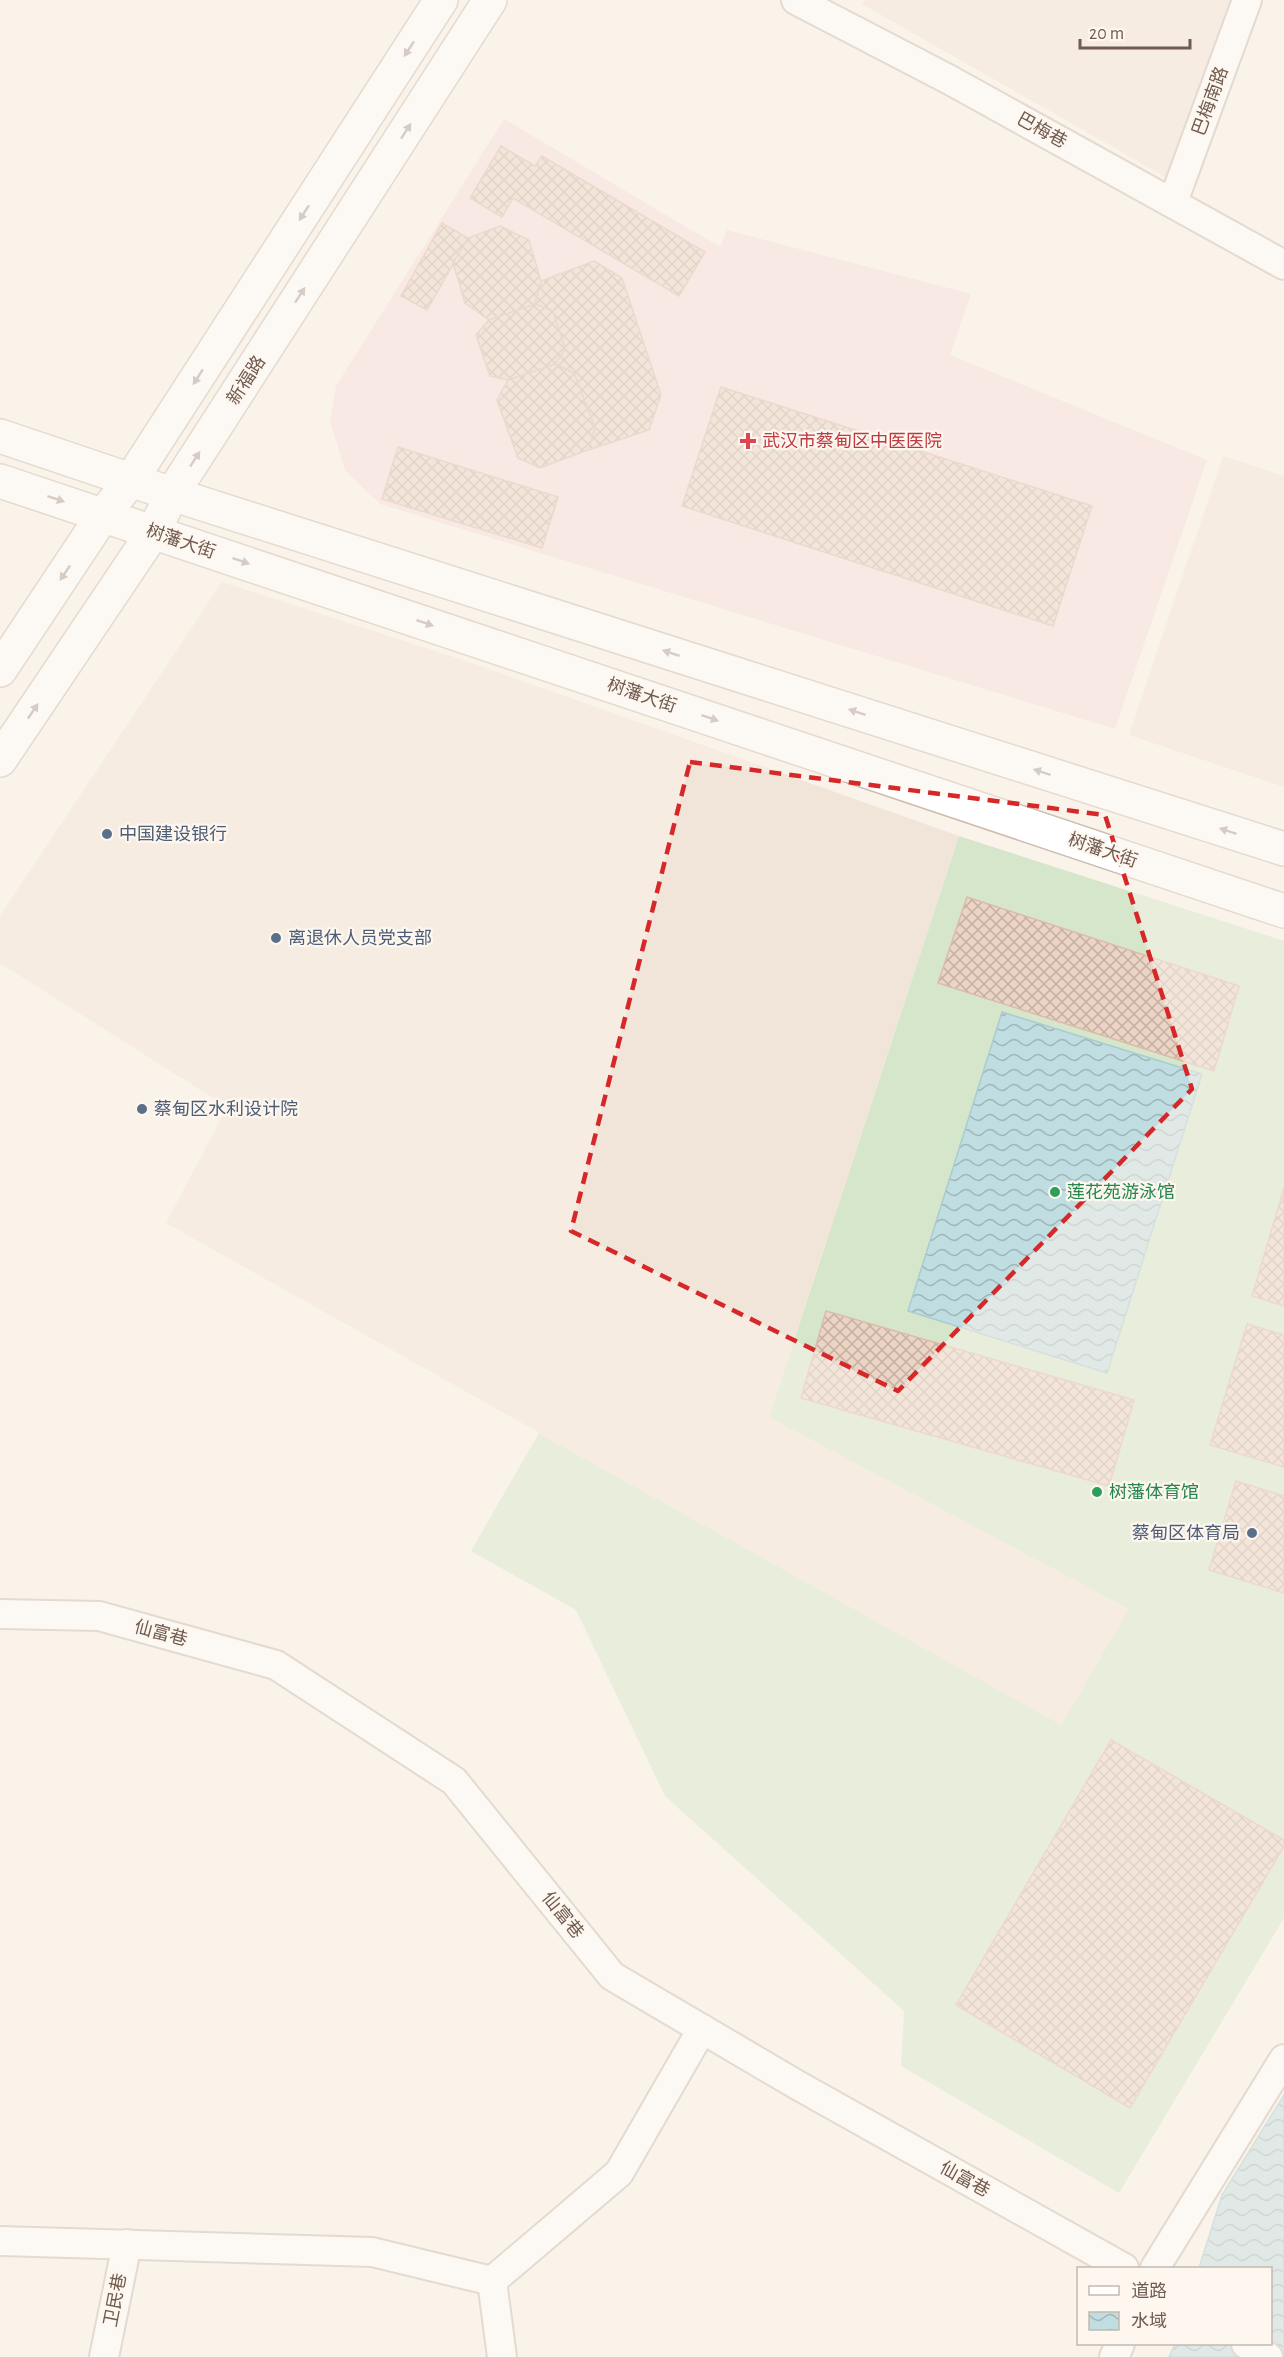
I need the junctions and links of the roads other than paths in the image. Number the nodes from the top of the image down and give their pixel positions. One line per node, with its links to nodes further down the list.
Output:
1 (441, 0): 8 (street, one-way to 8)
2 (490, 0): 10 (street, 新福路, one-way to 2)
3 (796, 0): 5 (street, 巴梅巷)
4 (1247, 0): 5 (street, 巴梅南路)
5 (1173, 202): 6 (street, 巴梅巷)
6 (1284, 265)
7 (0, 436): 8 (street)
8 (132, 480): 10 (street); 11 (street)
9 (0, 481): 11 (street, 树藩大街, one-way to 11)
10 (172, 494): 12 (street, 新福路); 15 (street, one-way to 10)
11 (104, 515): 12 (street, 树藩大街); 13 (street, one-way to 13)
12 (154, 531): 14 (street, 新福路, one-way to 12); 16 (street, 树藩大街, one-way to 16)
13 (0, 670)
14 (0, 760)
15 (1284, 849)
16 (1284, 911)
17 (0, 1614): 18 (street, 仙富巷)
18 (702, 2029): 22 (street, 仙富巷); 24 (street)
19 (1284, 2059): 23 (street)
20 (0, 2241): 21 (street)
21 (127, 2244): 24 (street); 26 (street, 卫民巷)
22 (1122, 2267)
23 (1156, 2267)
24 (492, 2281): 27 (street)
25 (1249, 2345): 28 (street)
26 (104, 2357)
27 (502, 2357)
28 (1268, 2357)

